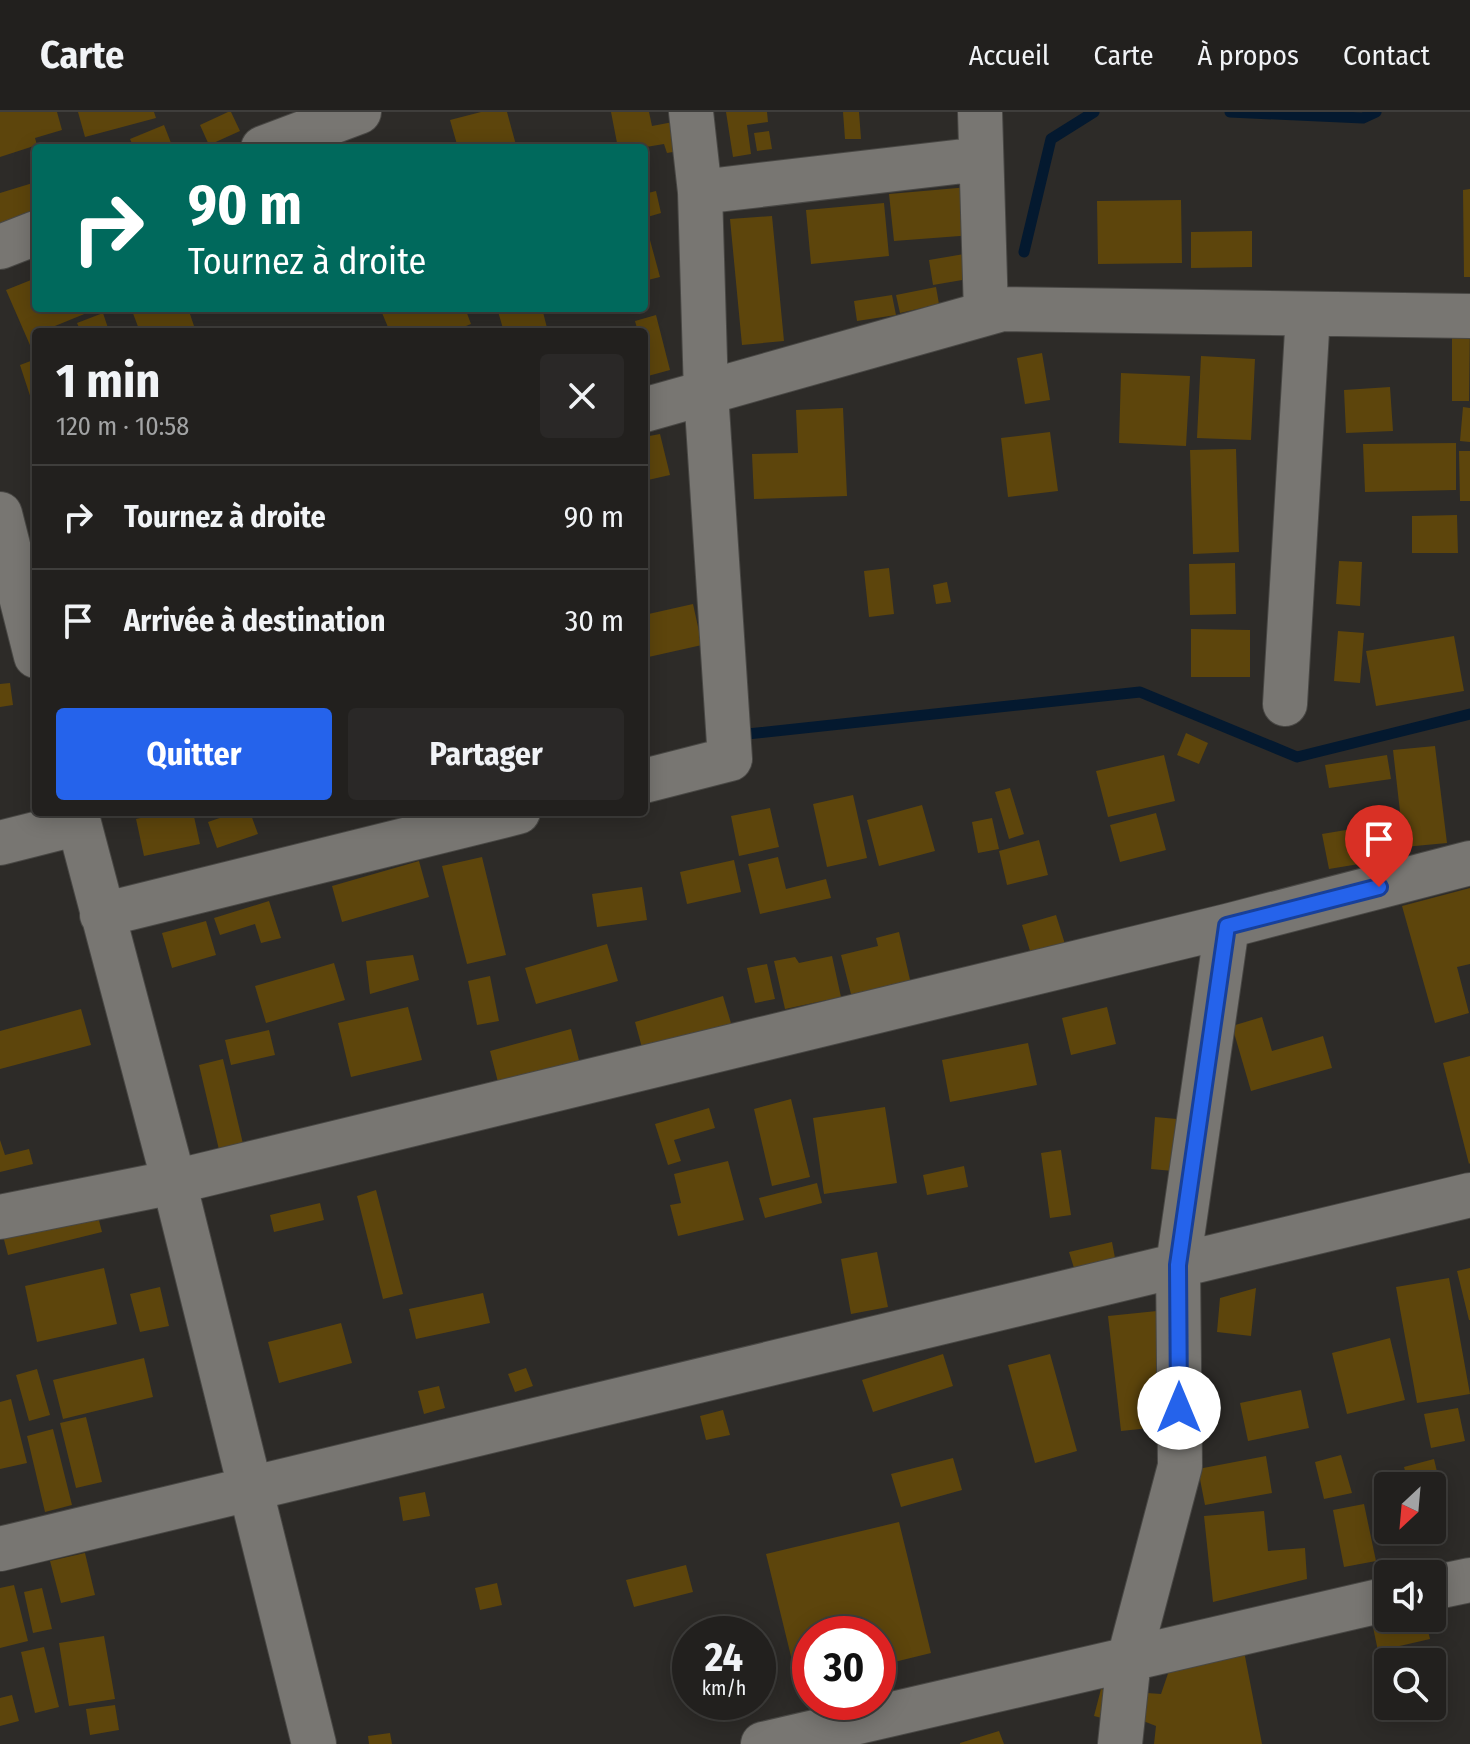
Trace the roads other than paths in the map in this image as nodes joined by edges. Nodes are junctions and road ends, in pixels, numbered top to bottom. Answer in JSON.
{"nodes":[{"id":1,"x":359,"y":112,"type":"edge"},
{"id":2,"x":691,"y":112,"type":"edge"},
{"id":3,"x":980,"y":112,"type":"edge"},
{"id":4,"x":274,"y":144,"type":"edge"},
{"id":5,"x":981,"y":159,"type":"junction"},
{"id":6,"x":700,"y":192,"type":"junction"},
{"id":7,"x":32,"y":235,"type":"edge"},
{"id":8,"x":0,"y":247,"type":"edge"},
{"id":9,"x":986,"y":313,"type":"junction"},
{"id":10,"x":1308,"y":314,"type":"junction"},
{"id":11,"x":1470,"y":316,"type":"edge"},
{"id":12,"x":706,"y":393,"type":"junction"},
{"id":13,"x":648,"y":409,"type":"edge"},
{"id":14,"x":0,"y":514,"type":"edge"},
{"id":15,"x":26,"y":576,"type":"edge"},
{"id":16,"x":32,"y":624,"type":"edge"},
{"id":17,"x":1285,"y":704,"type":"dead end"},
{"id":18,"x":648,"y":780,"type":"edge"},
{"id":19,"x":502,"y":816,"type":"edge"},
{"id":20,"x":77,"y":818,"type":"edge"},
{"id":21,"x":0,"y":843,"type":"edge"},
{"id":22,"x":1470,"y":863,"type":"edge"},
{"id":23,"x":102,"y":915,"type":"junction"},
{"id":24,"x":1227,"y":926,"type":"junction"},
{"id":25,"x":174,"y":1182,"type":"junction"},
{"id":26,"x":1470,"y":1195,"type":"edge"},
{"id":27,"x":0,"y":1217,"type":"edge"},
{"id":28,"x":1178,"y":1265,"type":"junction"},
{"id":29,"x":249,"y":1489,"type":"junction"},
{"id":30,"x":0,"y":1549,"type":"edge"},
{"id":31,"x":1470,"y":1580,"type":"edge"},
{"id":32,"x":1446,"y":1585,"type":"edge"},
{"id":33,"x":1374,"y":1602,"type":"edge"},
{"id":34,"x":1129,"y":1659,"type":"junction"},
{"id":35,"x":314,"y":1744,"type":"edge"},
{"id":36,"x":763,"y":1744,"type":"edge"},
{"id":37,"x":1120,"y":1744,"type":"edge"}],
"edges":[{"from":1,"to":4,"type":"street"},
{"from":2,"to":6,"type":"street"},
{"from":3,"to":5,"type":"street"},
{"from":5,"to":6,"type":"street"},
{"from":5,"to":9,"type":"street"},
{"from":6,"to":12,"type":"street"},
{"from":7,"to":8,"type":"street"},
{"from":9,"to":10,"type":"street"},
{"from":9,"to":12,"type":"street"},
{"from":10,"to":11,"type":"street"},
{"from":10,"to":17,"type":"street"},
{"from":12,"to":13,"type":"street"},
{"from":12,"to":18,"type":"street"},
{"from":14,"to":15,"type":"street"},
{"from":15,"to":16,"type":"street"},
{"from":19,"to":23,"type":"street"},
{"from":20,"to":21,"type":"street"},
{"from":20,"to":23,"type":"street"},
{"from":22,"to":24,"type":"street"},
{"from":23,"to":25,"type":"street"},
{"from":24,"to":25,"type":"street"},
{"from":24,"to":28,"type":"street"},
{"from":25,"to":27,"type":"street"},
{"from":25,"to":29,"type":"street"},
{"from":26,"to":28,"type":"street"},
{"from":28,"to":29,"type":"street"},
{"from":28,"to":34,"type":"street"},
{"from":29,"to":30,"type":"street"},
{"from":29,"to":35,"type":"street"},
{"from":31,"to":32,"type":"street"},
{"from":33,"to":34,"type":"street"},
{"from":34,"to":36,"type":"street"},
{"from":34,"to":37,"type":"street"}]}
